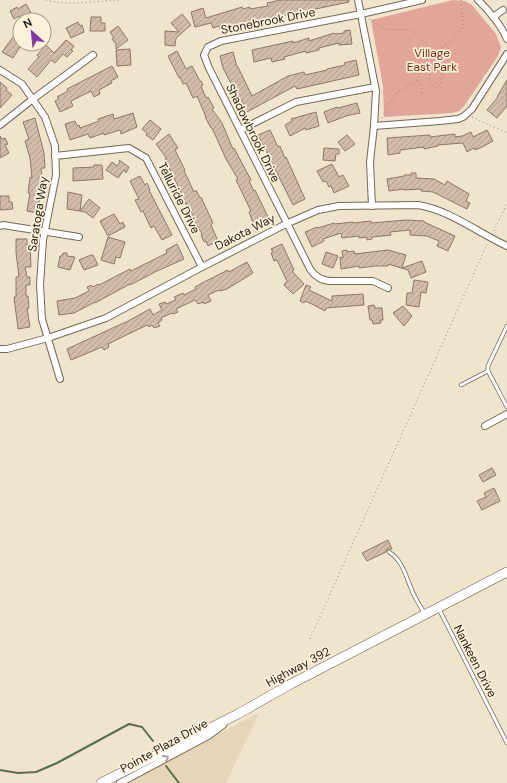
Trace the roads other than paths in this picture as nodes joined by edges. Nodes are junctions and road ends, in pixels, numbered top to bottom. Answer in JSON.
{"nodes":[{"id":1,"x":358,"y":0,"type":"edge"},
{"id":2,"x":422,"y":0,"type":"edge"},
{"id":3,"x":478,"y":0,"type":"edge"},
{"id":4,"x":503,"y":10,"type":"dead end"},
{"id":5,"x":361,"y":14,"type":"junction"},
{"id":6,"x":493,"y":17,"type":"junction"},
{"id":7,"x":507,"y":39,"type":"edge"},
{"id":8,"x":205,"y":50,"type":"joint"},
{"id":9,"x":507,"y":54,"type":"edge"},
{"id":10,"x":93,"y":55,"type":"dead end"},
{"id":11,"x":0,"y":70,"type":"edge"},
{"id":12,"x":375,"y":87,"type":"junction"},
{"id":13,"x":33,"y":99,"type":"junction"},
{"id":14,"x":0,"y":125,"type":"edge"},
{"id":15,"x":374,"y":126,"type":"junction"},
{"id":16,"x":240,"y":130,"type":"junction"},
{"id":17,"x":55,"y":156,"type":"junction"},
{"id":18,"x":372,"y":206,"type":"junction"},
{"id":19,"x":286,"y":224,"type":"junction"},
{"id":20,"x":0,"y":226,"type":"edge"},
{"id":21,"x":45,"y":231,"type":"junction"},
{"id":22,"x":79,"y":237,"type":"dead end"},
{"id":23,"x":507,"y":246,"type":"edge"},
{"id":24,"x":202,"y":267,"type":"junction"},
{"id":25,"x":388,"y":288,"type":"dead end"},
{"id":26,"x":507,"y":326,"type":"edge"},
{"id":27,"x":48,"y":338,"type":"junction"},
{"id":28,"x":0,"y":349,"type":"edge"},
{"id":29,"x":488,"y":371,"type":"junction"},
{"id":30,"x":60,"y":379,"type":"dead end"},
{"id":31,"x":461,"y":385,"type":"dead end"},
{"id":32,"x":507,"y":407,"type":"edge"},
{"id":33,"x":507,"y":414,"type":"edge"},
{"id":34,"x":485,"y":426,"type":"dead end"},
{"id":35,"x":389,"y":552,"type":"dead end"},
{"id":36,"x":507,"y":573,"type":"edge"},
{"id":37,"x":438,"y":608,"type":"junction"},
{"id":38,"x":425,"y":615,"type":"junction"},
{"id":39,"x":238,"y":714,"type":"junction"},
{"id":40,"x":507,"y":743,"type":"edge"},
{"id":41,"x":101,"y":783,"type":"edge"},
{"id":42,"x":120,"y":783,"type":"edge"}],
"edges":[{"from":1,"to":5,"type":"street"},
{"from":2,"to":5,"type":"street","name":"Stonebrook Drive"},
{"from":3,"to":6,"type":"street"},
{"from":4,"to":6,"type":"street"},
{"from":5,"to":8,"type":"street","name":"Stonebrook Drive"},
{"from":5,"to":12,"type":"street"},
{"from":6,"to":7,"type":"street"},
{"from":8,"to":16,"type":"street","name":"Shadowbrook Drive"},
{"from":9,"to":15,"type":"street"},
{"from":10,"to":13,"type":"street"},
{"from":11,"to":13,"type":"street","name":"Saratoga Way"},
{"from":12,"to":15,"type":"street"},
{"from":12,"to":16,"type":"street"},
{"from":13,"to":14,"type":"street"},
{"from":13,"to":17,"type":"street","name":"Saratoga Way"},
{"from":15,"to":18,"type":"street"},
{"from":16,"to":19,"type":"street","name":"Shadowbrook Drive"},
{"from":17,"to":21,"type":"street","name":"Saratoga Way"},
{"from":17,"to":24,"type":"street","name":"Telluride Drive"},
{"from":18,"to":19,"type":"street","name":"Dakota Way"},
{"from":18,"to":23,"type":"street","name":"Dakota Way"},
{"from":19,"to":24,"type":"street","name":"Dakota Way"},
{"from":19,"to":25,"type":"street","name":"Shadowbrook Drive"},
{"from":20,"to":21,"type":"street"},
{"from":21,"to":22,"type":"street"},
{"from":21,"to":27,"type":"street","name":"Saratoga Way"},
{"from":24,"to":27,"type":"street","name":"Dakota Way"},
{"from":26,"to":29,"type":"lane"},
{"from":27,"to":28,"type":"street","name":"Dakota Way"},
{"from":27,"to":30,"type":"street","name":"Saratoga Way"},
{"from":29,"to":31,"type":"lane"},
{"from":29,"to":32,"type":"lane"},
{"from":33,"to":34,"type":"street"},
{"from":35,"to":38,"type":"lane"},
{"from":36,"to":37,"type":"main road","name":"Highway 392"},
{"from":37,"to":38,"type":"main road","name":"Highway 392"},
{"from":37,"to":40,"type":"lane","name":"Nankeen Drive"},
{"from":38,"to":39,"type":"main road","name":"Highway 392"},
{"from":39,"to":41,"type":"main road","name":"Highway 392"},
{"from":42,"to":39,"type":"street","name":"Pointe Plaza Drive","one_way":true}]}
